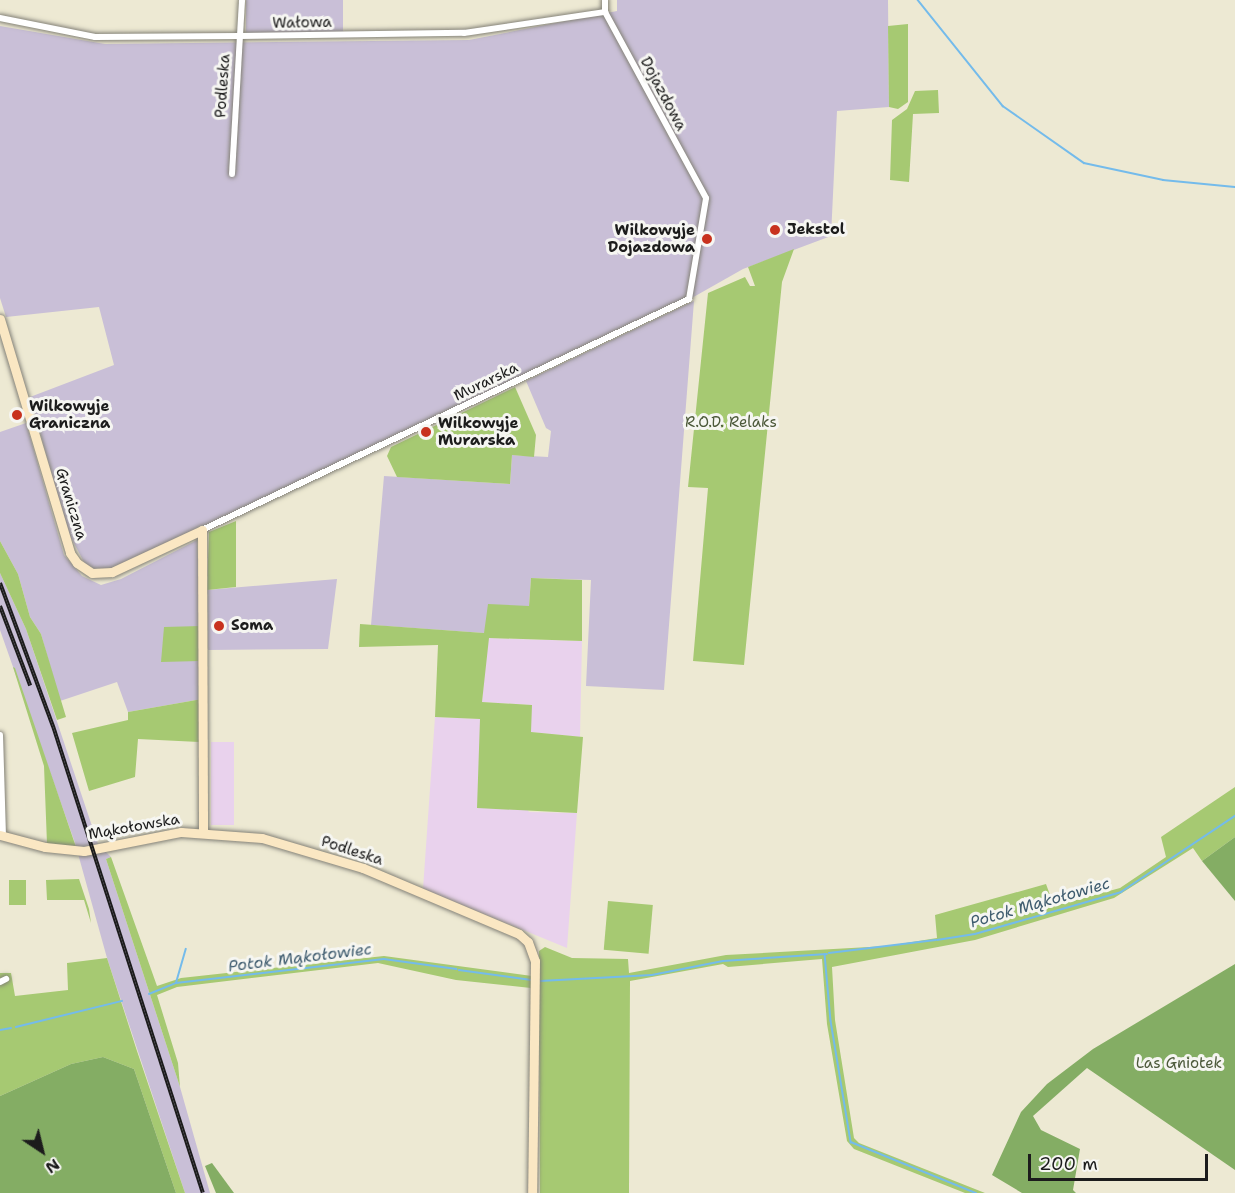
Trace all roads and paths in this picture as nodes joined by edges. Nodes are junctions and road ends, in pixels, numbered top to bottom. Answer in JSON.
{"nodes":[{"id":1,"x":242,"y":0,"type":"edge"},
{"id":2,"x":605,"y":0,"type":"edge"},
{"id":3,"x":605,"y":12,"type":"junction"},
{"id":4,"x":0,"y":18,"type":"edge"},
{"id":5,"x":240,"y":36,"type":"junction"},
{"id":6,"x":232,"y":174,"type":"dead end"},
{"id":7,"x":706,"y":198,"type":"joint"},
{"id":8,"x":0,"y":319,"type":"edge"},
{"id":9,"x":202,"y":530,"type":"junction"},
{"id":10,"x":0,"y":735,"type":"edge"},
{"id":11,"x":203,"y":832,"type":"junction"},
{"id":12,"x":2,"y":835,"type":"edge"},
{"id":13,"x":532,"y":1193,"type":"edge"}],
"edges":[{"from":1,"to":5,"type":"street","name":"Podleska"},
{"from":2,"to":3,"type":"street","name":"Dojazdowa"},
{"from":3,"to":5,"type":"street","name":"Wałowa"},
{"from":3,"to":7,"type":"street","name":"Dojazdowa"},
{"from":4,"to":5,"type":"street","name":"Wałowa"},
{"from":5,"to":6,"type":"street","name":"Podleska"},
{"from":7,"to":9,"type":"street","name":"Murarska"},
{"from":8,"to":9,"type":"street","name":"Graniczna"},
{"from":9,"to":11,"type":"street"},
{"from":10,"to":12,"type":"street"},
{"from":11,"to":12,"type":"street","name":"Mąkołowska"},
{"from":11,"to":13,"type":"street","name":"Podleska"}]}
